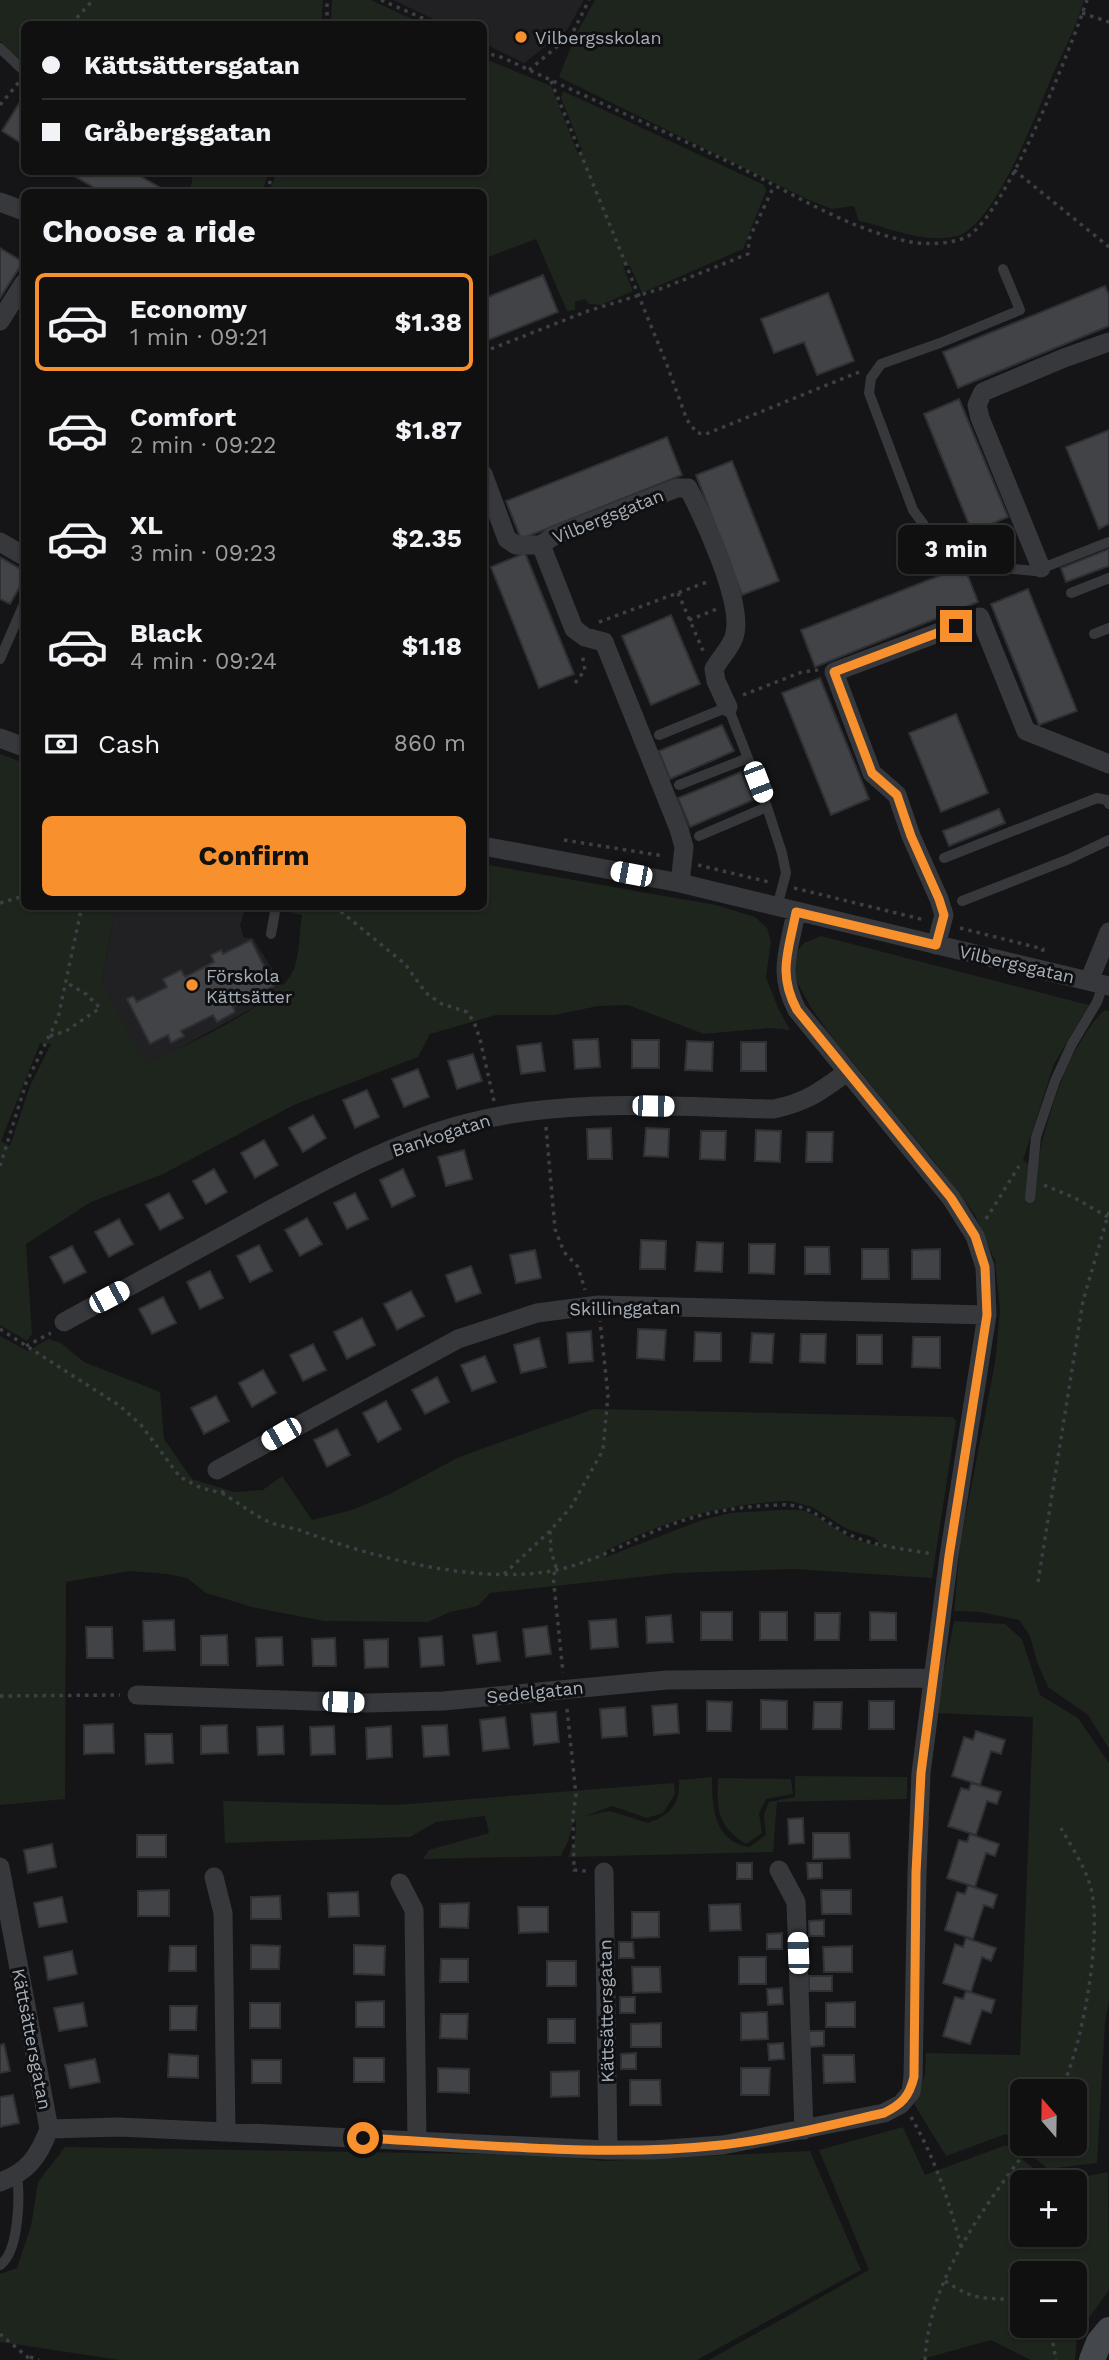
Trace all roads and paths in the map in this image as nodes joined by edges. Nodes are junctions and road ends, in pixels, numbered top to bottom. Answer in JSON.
{"nodes":[{"id":1,"x":93,"y":0,"type":"edge"},
{"id":2,"x":327,"y":0,"type":"edge"},
{"id":3,"x":381,"y":0,"type":"edge"},
{"id":4,"x":589,"y":0,"type":"edge"},
{"id":5,"x":1087,"y":0,"type":"edge"},
{"id":6,"x":1082,"y":13,"type":"junction"},
{"id":7,"x":74,"y":21,"type":"edge"},
{"id":8,"x":327,"y":21,"type":"edge"},
{"id":9,"x":429,"y":21,"type":"edge"},
{"id":10,"x":1109,"y":22,"type":"edge"},
{"id":11,"x":0,"y":48,"type":"edge"},
{"id":12,"x":487,"y":52,"type":"edge"},
{"id":13,"x":528,"y":70,"type":"junction"},
{"id":14,"x":21,"y":71,"type":"edge"},
{"id":15,"x":21,"y":78,"type":"edge"},
{"id":16,"x":551,"y":81,"type":"junction"},
{"id":17,"x":0,"y":105,"type":"edge"},
{"id":18,"x":1014,"y":170,"type":"junction"},
{"id":19,"x":774,"y":186,"type":"junction"},
{"id":20,"x":0,"y":202,"type":"edge"},
{"id":21,"x":21,"y":210,"type":"edge"},
{"id":22,"x":1109,"y":247,"type":"edge"},
{"id":23,"x":1003,"y":269,"type":"dead end"},
{"id":24,"x":21,"y":288,"type":"edge"},
{"id":25,"x":639,"y":295,"type":"junction"},
{"id":26,"x":0,"y":321,"type":"edge"},
{"id":27,"x":1109,"y":342,"type":"edge"},
{"id":28,"x":487,"y":350,"type":"edge"},
{"id":29,"x":881,"y":364,"type":"junction"},
{"id":30,"x":487,"y":485,"type":"edge"},
{"id":31,"x":0,"y":542,"type":"edge"},
{"id":32,"x":1109,"y":542,"type":"edge"},
{"id":33,"x":541,"y":545,"type":"junction"},
{"id":34,"x":21,"y":554,"type":"edge"},
{"id":35,"x":1041,"y":568,"type":"junction"},
{"id":36,"x":725,"y":575,"type":"junction"},
{"id":37,"x":1109,"y":578,"type":"edge"},
{"id":38,"x":678,"y":593,"type":"junction"},
{"id":39,"x":1071,"y":593,"type":"dead end"},
{"id":40,"x":735,"y":603,"type":"junction"},
{"id":41,"x":21,"y":611,"type":"edge"},
{"id":42,"x":689,"y":620,"type":"junction"},
{"id":43,"x":1109,"y":628,"type":"edge"},
{"id":44,"x":1094,"y":634,"type":"dead end"},
{"id":45,"x":604,"y":642,"type":"junction"},
{"id":46,"x":0,"y":659,"type":"edge"},
{"id":47,"x":714,"y":669,"type":"junction"},
{"id":48,"x":834,"y":672,"type":"junction"},
{"id":49,"x":727,"y":704,"type":"junction"},
{"id":50,"x":659,"y":735,"type":"dead end"},
{"id":51,"x":0,"y":738,"type":"edge"},
{"id":52,"x":21,"y":746,"type":"edge"},
{"id":53,"x":748,"y":758,"type":"junction"},
{"id":54,"x":1109,"y":764,"type":"edge"},
{"id":55,"x":679,"y":785,"type":"dead end"},
{"id":56,"x":1109,"y":804,"type":"edge"},
{"id":57,"x":767,"y":807,"type":"junction"},
{"id":58,"x":699,"y":836,"type":"dead end"},
{"id":59,"x":1109,"y":839,"type":"edge"},
{"id":60,"x":487,"y":847,"type":"edge"},
{"id":61,"x":944,"y":858,"type":"dead end"},
{"id":62,"x":680,"y":883,"type":"junction"},
{"id":63,"x":21,"y":897,"type":"edge"},
{"id":64,"x":962,"y":901,"type":"dead end"},
{"id":65,"x":0,"y":903,"type":"edge"},
{"id":66,"x":776,"y":907,"type":"junction"},
{"id":67,"x":81,"y":910,"type":"edge"},
{"id":68,"x":275,"y":910,"type":"edge"},
{"id":69,"x":339,"y":910,"type":"edge"},
{"id":70,"x":796,"y":912,"type":"junction"},
{"id":71,"x":1109,"y":932,"type":"edge"},
{"id":72,"x":271,"y":934,"type":"dead end"},
{"id":73,"x":936,"y":945,"type":"junction"},
{"id":74,"x":67,"y":983,"type":"junction"},
{"id":75,"x":1100,"y":984,"type":"edge"},
{"id":76,"x":50,"y":1036,"type":"junction"},
{"id":77,"x":847,"y":1072,"type":"junction"},
{"id":78,"x":544,"y":1109,"type":"junction"},
{"id":79,"x":498,"y":1116,"type":"junction"},
{"id":80,"x":1036,"y":1138,"type":"junction"},
{"id":81,"x":0,"y":1166,"type":"edge"},
{"id":82,"x":1032,"y":1174,"type":"junction"},
{"id":83,"x":1030,"y":1198,"type":"dead end"},
{"id":84,"x":1108,"y":1214,"type":"edge"},
{"id":85,"x":975,"y":1236,"type":"junction"},
{"id":86,"x":584,"y":1306,"type":"junction"},
{"id":87,"x":987,"y":1315,"type":"junction"},
{"id":88,"x":65,"y":1322,"type":"joint"},
{"id":89,"x":0,"y":1329,"type":"edge"},
{"id":90,"x":601,"y":1333,"type":"dead end"},
{"id":91,"x":26,"y":1346,"type":"junction"},
{"id":92,"x":217,"y":1470,"type":"joint"},
{"id":93,"x":222,"y":1493,"type":"junction"},
{"id":94,"x":550,"y":1531,"type":"junction"},
{"id":95,"x":949,"y":1556,"type":"junction"},
{"id":96,"x":557,"y":1570,"type":"junction"},
{"id":97,"x":504,"y":1574,"type":"junction"},
{"id":98,"x":1038,"y":1582,"type":"dead end"},
{"id":99,"x":932,"y":1678,"type":"junction"},
{"id":100,"x":565,"y":1689,"type":"junction"},
{"id":101,"x":137,"y":1695,"type":"joint"},
{"id":102,"x":0,"y":1696,"type":"edge"},
{"id":103,"x":1060,"y":1828,"type":"dead end"},
{"id":104,"x":0,"y":1867,"type":"edge"},
{"id":105,"x":779,"y":1870,"type":"dead end"},
{"id":106,"x":604,"y":1872,"type":"joint"},
{"id":107,"x":214,"y":1877,"type":"dead end"},
{"id":108,"x":400,"y":1883,"type":"dead end"},
{"id":109,"x":1066,"y":2079,"type":"edge"},
{"id":110,"x":901,"y":2104,"type":"junction"},
{"id":111,"x":49,"y":2129,"type":"junction"},
{"id":112,"x":804,"y":2130,"type":"junction"},
{"id":113,"x":226,"y":2132,"type":"junction"},
{"id":114,"x":417,"y":2141,"type":"junction"},
{"id":115,"x":608,"y":2150,"type":"junction"},
{"id":116,"x":1023,"y":2156,"type":"edge"},
{"id":117,"x":9,"y":2179,"type":"edge"},
{"id":118,"x":962,"y":2248,"type":"junction"},
{"id":119,"x":0,"y":2265,"type":"edge"},
{"id":120,"x":945,"y":2281,"type":"junction"},
{"id":121,"x":1010,"y":2300,"type":"edge"},
{"id":122,"x":1109,"y":2330,"type":"edge"},
{"id":123,"x":0,"y":2334,"type":"edge"},
{"id":124,"x":1052,"y":2338,"type":"edge"},
{"id":125,"x":29,"y":2358,"type":"edge"},
{"id":126,"x":39,"y":2360,"type":"edge"},
{"id":127,"x":925,"y":2360,"type":"edge"},
{"id":128,"x":1056,"y":2360,"type":"edge"},
{"id":129,"x":1093,"y":2360,"type":"edge"}],
"edges":[{"from":1,"to":7,"type":"path"},
{"from":2,"to":8,"type":"path"},
{"from":3,"to":9,"type":"path"},
{"from":4,"to":13,"type":"path"},
{"from":5,"to":6,"type":"path"},
{"from":6,"to":10,"type":"path"},
{"from":6,"to":18,"type":"path"},
{"from":11,"to":14,"type":"lane"},
{"from":12,"to":13,"type":"path"},
{"from":13,"to":16,"type":"path"},
{"from":15,"to":17,"type":"path"},
{"from":16,"to":19,"type":"path"},
{"from":16,"to":25,"type":"path"},
{"from":18,"to":19,"type":"path"},
{"from":18,"to":22,"type":"path"},
{"from":19,"to":25,"type":"path"},
{"from":20,"to":21,"type":"street"},
{"from":23,"to":29,"type":"lane"},
{"from":24,"to":26,"type":"street"},
{"from":25,"to":28,"type":"path"},
{"from":25,"to":29,"type":"path"},
{"from":27,"to":35,"type":"street"},
{"from":29,"to":35,"type":"lane"},
{"from":30,"to":33,"type":"street","name":"Vilbergsgatan"},
{"from":31,"to":34,"type":"street"},
{"from":32,"to":35,"type":"lane"},
{"from":33,"to":36,"type":"street","name":"Vilbergsgatan"},
{"from":33,"to":45,"type":"street","name":"Vilbergsgatan"},
{"from":36,"to":38,"type":"path"},
{"from":36,"to":40,"type":"street","name":"Vilbergsgatan"},
{"from":37,"to":39,"type":"lane"},
{"from":38,"to":42,"type":"path"},
{"from":38,"to":45,"type":"path"},
{"from":40,"to":42,"type":"path"},
{"from":40,"to":47,"type":"street","name":"Vilbergsgatan"},
{"from":41,"to":46,"type":"lane"},
{"from":42,"to":47,"type":"path"},
{"from":43,"to":44,"type":"lane"},
{"from":45,"to":62,"type":"street"},
{"from":47,"to":49,"type":"street"},
{"from":48,"to":49,"type":"path"},
{"from":48,"to":54,"type":"street"},
{"from":48,"to":73,"type":"street"},
{"from":49,"to":50,"type":"lane"},
{"from":49,"to":53,"type":"lane"},
{"from":51,"to":52,"type":"street"},
{"from":53,"to":55,"type":"lane"},
{"from":53,"to":57,"type":"lane"},
{"from":56,"to":61,"type":"lane"},
{"from":57,"to":58,"type":"lane"},
{"from":57,"to":66,"type":"lane"},
{"from":59,"to":64,"type":"lane"},
{"from":60,"to":62,"type":"street","name":"Vilbergsgatan"},
{"from":62,"to":66,"type":"street","name":"Vilbergsgatan"},
{"from":63,"to":65,"type":"path"},
{"from":66,"to":70,"type":"street","name":"Vilbergsgatan"},
{"from":67,"to":74,"type":"path"},
{"from":68,"to":72,"type":"lane"},
{"from":69,"to":79,"type":"path"},
{"from":70,"to":73,"type":"street","name":"Vilbergsgatan"},
{"from":70,"to":77,"type":"street"},
{"from":71,"to":75,"type":"street"},
{"from":73,"to":75,"type":"street","name":"Vilbergsgatan"},
{"from":74,"to":76,"type":"path"},
{"from":74,"to":76,"type":"path"},
{"from":75,"to":80,"type":"lane"},
{"from":76,"to":81,"type":"path"},
{"from":77,"to":78,"type":"street","name":"Bankogatan"},
{"from":77,"to":85,"type":"street"},
{"from":78,"to":79,"type":"street","name":"Bankogatan"},
{"from":78,"to":86,"type":"path"},
{"from":79,"to":88,"type":"street","name":"Bankogatan"},
{"from":80,"to":82,"type":"lane"},
{"from":80,"to":85,"type":"path"},
{"from":82,"to":83,"type":"lane"},
{"from":82,"to":84,"type":"path"},
{"from":84,"to":98,"type":"path"},
{"from":85,"to":87,"type":"street"},
{"from":86,"to":87,"type":"street","name":"Skillinggatan"},
{"from":86,"to":92,"type":"street","name":"Skillinggatan"},
{"from":87,"to":95,"type":"street"},
{"from":88,"to":91,"type":"path"},
{"from":89,"to":91,"type":"path"},
{"from":90,"to":94,"type":"path"},
{"from":91,"to":93,"type":"path"},
{"from":92,"to":93,"type":"path"},
{"from":93,"to":97,"type":"path"},
{"from":94,"to":96,"type":"path"},
{"from":94,"to":97,"type":"path"},
{"from":95,"to":96,"type":"path"},
{"from":95,"to":99,"type":"street"},
{"from":96,"to":97,"type":"path"},
{"from":96,"to":100,"type":"path"},
{"from":99,"to":100,"type":"street","name":"Sedelgatan"},
{"from":99,"to":110,"type":"street"},
{"from":100,"to":101,"type":"street","name":"Sedelgatan"},
{"from":100,"to":106,"type":"path"},
{"from":101,"to":102,"type":"path"},
{"from":103,"to":109,"type":"path"},
{"from":104,"to":111,"type":"street","name":"Kättsättersgatan"},
{"from":105,"to":112,"type":"street"},
{"from":106,"to":115,"type":"street","name":"Kättsättersgatan"},
{"from":107,"to":113,"type":"street"},
{"from":108,"to":114,"type":"street"},
{"from":110,"to":112,"type":"street","name":"Kättsättersgatan"},
{"from":110,"to":118,"type":"path"},
{"from":111,"to":113,"type":"street","name":"Kättsättersgatan"},
{"from":111,"to":117,"type":"street","name":"Kättsättersgatan"},
{"from":112,"to":115,"type":"street","name":"Kättsättersgatan"},
{"from":113,"to":114,"type":"street","name":"Kättsättersgatan"},
{"from":114,"to":115,"type":"street","name":"Kättsättersgatan"},
{"from":116,"to":118,"type":"path"},
{"from":117,"to":119,"type":"lane","name":"Kättsättersgatan"},
{"from":118,"to":120,"type":"path"},
{"from":120,"to":121,"type":"path"},
{"from":120,"to":127,"type":"path"},
{"from":122,"to":129,"type":"street"},
{"from":123,"to":125,"type":"path"},
{"from":124,"to":128,"type":"path"},
{"from":125,"to":126,"type":"path"}]}
